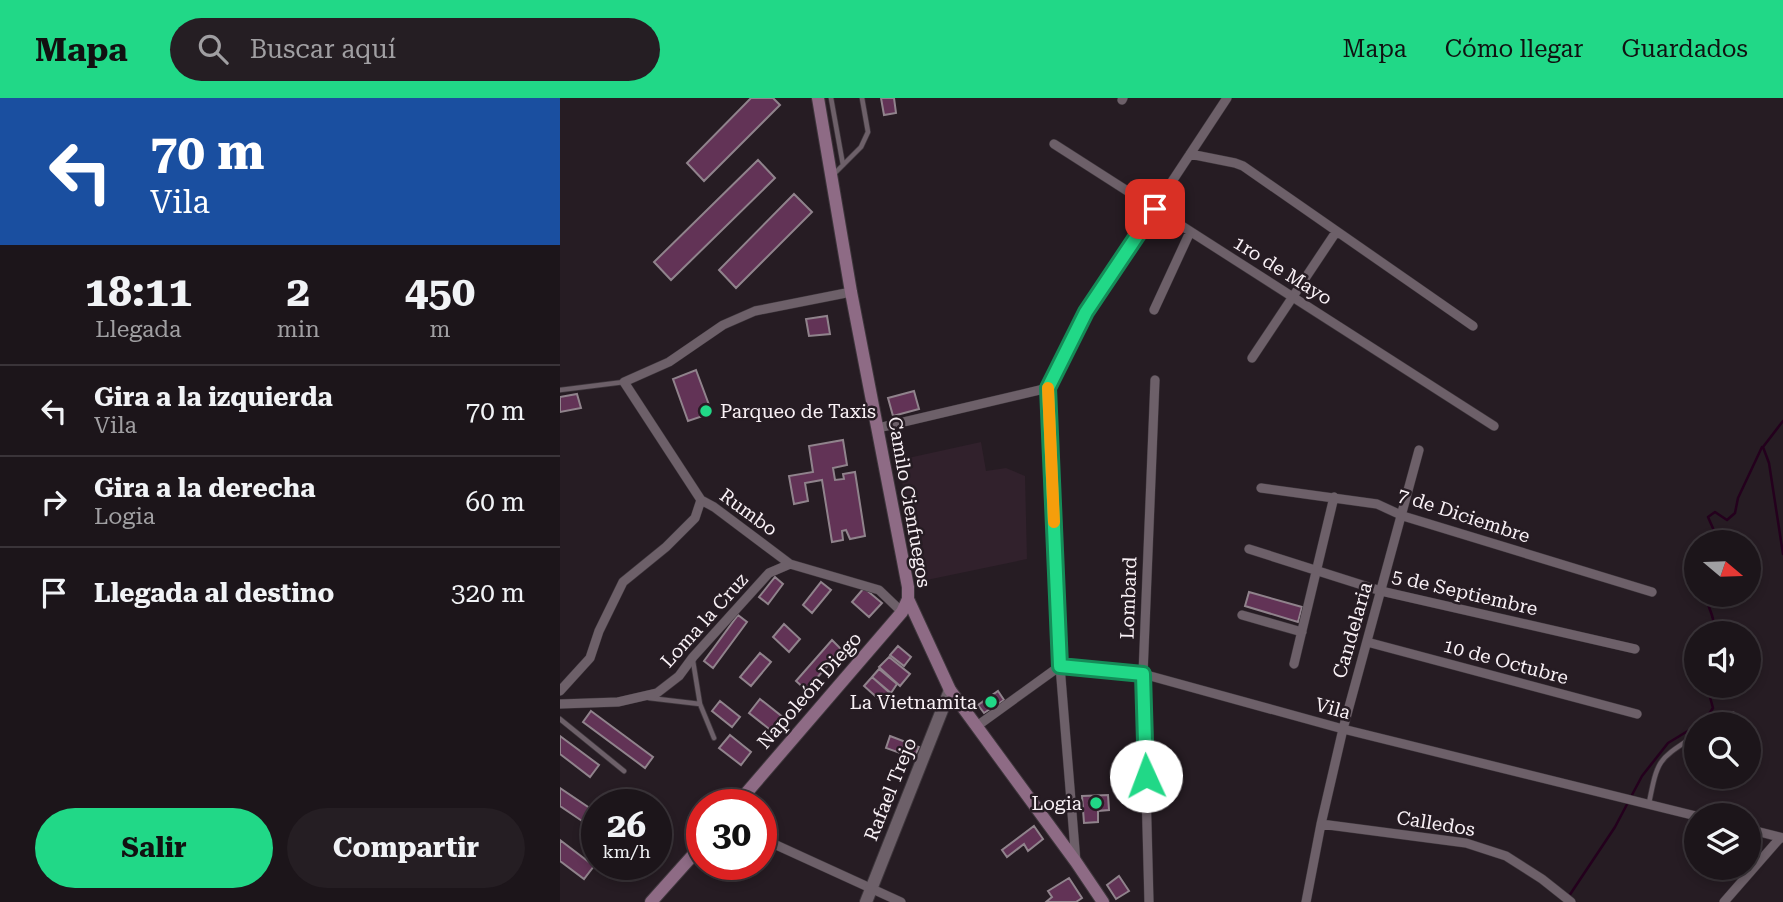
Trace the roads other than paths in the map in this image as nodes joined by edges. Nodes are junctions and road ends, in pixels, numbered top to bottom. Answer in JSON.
{"nodes":[{"id":1,"x":818,"y":98,"type":"edge"},
{"id":2,"x":831,"y":98,"type":"edge"},
{"id":3,"x":862,"y":98,"type":"edge"},
{"id":4,"x":1227,"y":98,"type":"edge"},
{"id":5,"x":1054,"y":144,"type":"dead end"},
{"id":6,"x":1190,"y":154,"type":"junction"},
{"id":7,"x":843,"y":165,"type":"junction"},
{"id":8,"x":831,"y":177,"type":"junction"},
{"id":9,"x":1155,"y":209,"type":"junction"},
{"id":10,"x":1189,"y":232,"type":"junction"},
{"id":11,"x":1336,"y":232,"type":"junction"},
{"id":12,"x":851,"y":292,"type":"junction"},
{"id":13,"x":1294,"y":297,"type":"junction"},
{"id":14,"x":1154,"y":310,"type":"dead end"},
{"id":15,"x":1473,"y":326,"type":"dead end"},
{"id":16,"x":1252,"y":358,"type":"dead end"},
{"id":17,"x":1155,"y":380,"type":"dead end"},
{"id":18,"x":624,"y":382,"type":"junction"},
{"id":19,"x":1048,"y":388,"type":"junction"},
{"id":20,"x":560,"y":390,"type":"edge"},
{"id":21,"x":1494,"y":426,"type":"dead end"},
{"id":22,"x":878,"y":428,"type":"junction"},
{"id":23,"x":1419,"y":450,"type":"dead end"},
{"id":24,"x":1261,"y":488,"type":"dead end"},
{"id":25,"x":1334,"y":497,"type":"junction"},
{"id":26,"x":701,"y":500,"type":"junction"},
{"id":27,"x":1403,"y":516,"type":"junction"},
{"id":28,"x":1249,"y":549,"type":"dead end"},
{"id":29,"x":790,"y":564,"type":"junction"},
{"id":30,"x":1318,"y":571,"type":"junction"},
{"id":31,"x":1381,"y":591,"type":"junction"},
{"id":32,"x":1652,"y":592,"type":"dead end"},
{"id":33,"x":908,"y":599,"type":"junction"},
{"id":34,"x":902,"y":612,"type":"junction"},
{"id":35,"x":1242,"y":615,"type":"dead end"},
{"id":36,"x":1302,"y":632,"type":"junction"},
{"id":37,"x":1367,"y":642,"type":"junction"},
{"id":38,"x":1635,"y":649,"type":"dead end"},
{"id":39,"x":692,"y":657,"type":"junction"},
{"id":40,"x":1294,"y":664,"type":"dead end"},
{"id":41,"x":1060,"y":666,"type":"junction"},
{"id":42,"x":1143,"y":674,"type":"junction"},
{"id":43,"x":560,"y":691,"type":"edge"},
{"id":44,"x":950,"y":691,"type":"junction"},
{"id":45,"x":645,"y":697,"type":"junction"},
{"id":46,"x":560,"y":704,"type":"edge"},
{"id":47,"x":700,"y":704,"type":"junction"},
{"id":48,"x":1637,"y":714,"type":"dead end"},
{"id":49,"x":560,"y":719,"type":"edge"},
{"id":50,"x":977,"y":726,"type":"junction"},
{"id":51,"x":1343,"y":729,"type":"junction"},
{"id":52,"x":714,"y":737,"type":"dead end"},
{"id":53,"x":1684,"y":743,"type":"edge"},
{"id":54,"x":624,"y":771,"type":"dead end"},
{"id":55,"x":750,"y":789,"type":"edge"},
{"id":56,"x":1649,"y":803,"type":"junction"},
{"id":57,"x":1684,"y":813,"type":"edge"},
{"id":58,"x":1321,"y":824,"type":"junction"},
{"id":59,"x":1761,"y":833,"type":"edge"},
{"id":60,"x":1781,"y":838,"type":"edge"},
{"id":61,"x":777,"y":845,"type":"edge"},
{"id":62,"x":1076,"y":862,"type":"junction"},
{"id":63,"x":686,"y":863,"type":"edge"},
{"id":64,"x":871,"y":889,"type":"junction"},
{"id":65,"x":1569,"y":900,"type":"edge"},
{"id":66,"x":651,"y":902,"type":"edge"},
{"id":67,"x":866,"y":902,"type":"edge"},
{"id":68,"x":901,"y":902,"type":"edge"},
{"id":69,"x":1103,"y":902,"type":"edge"},
{"id":70,"x":1149,"y":902,"type":"edge"},
{"id":71,"x":1306,"y":902,"type":"edge"},
{"id":72,"x":1724,"y":902,"type":"edge"}],
"edges":[{"from":1,"to":8,"type":"main road","name":"Camilo Cienfuegos"},
{"from":2,"to":7,"type":"lane"},
{"from":3,"to":7,"type":"lane"},
{"from":4,"to":6,"type":"street"},
{"from":5,"to":9,"type":"street","name":"1ro de Mayo"},
{"from":6,"to":9,"type":"street"},
{"from":6,"to":11,"type":"street"},
{"from":7,"to":8,"type":"lane"},
{"from":8,"to":12,"type":"main road","name":"Camilo Cienfuegos"},
{"from":9,"to":10,"type":"street","name":"1ro de Mayo"},
{"from":9,"to":19,"type":"street"},
{"from":10,"to":13,"type":"street","name":"1ro de Mayo"},
{"from":10,"to":14,"type":"street"},
{"from":11,"to":13,"type":"street"},
{"from":11,"to":15,"type":"street"},
{"from":12,"to":18,"type":"street"},
{"from":12,"to":22,"type":"main road","name":"Camilo Cienfuegos"},
{"from":13,"to":16,"type":"street"},
{"from":13,"to":21,"type":"street","name":"1ro de Mayo"},
{"from":17,"to":42,"type":"street","name":"Lombard"},
{"from":18,"to":20,"type":"lane"},
{"from":18,"to":26,"type":"street","name":"Rumbo"},
{"from":19,"to":22,"type":"street"},
{"from":19,"to":41,"type":"street"},
{"from":22,"to":33,"type":"main road","name":"Camilo Cienfuegos"},
{"from":23,"to":27,"type":"street","name":"Candelaria"},
{"from":24,"to":25,"type":"street","name":"7 de Diciembre"},
{"from":25,"to":27,"type":"street","name":"7 de Diciembre"},
{"from":25,"to":30,"type":"street"},
{"from":26,"to":29,"type":"street","name":"Rumbo"},
{"from":26,"to":43,"type":"street"},
{"from":27,"to":31,"type":"street","name":"Candelaria"},
{"from":27,"to":32,"type":"street","name":"7 de Diciembre"},
{"from":28,"to":30,"type":"street","name":"5 de Septiembre"},
{"from":29,"to":34,"type":"street","name":"Rumbo"},
{"from":29,"to":39,"type":"street","name":"Loma la Cruz"},
{"from":30,"to":31,"type":"street","name":"5 de Septiembre"},
{"from":30,"to":36,"type":"street"},
{"from":31,"to":37,"type":"street","name":"Candelaria"},
{"from":31,"to":38,"type":"street","name":"5 de Septiembre"},
{"from":33,"to":34,"type":"main road","name":"Napoleón Diego"},
{"from":33,"to":44,"type":"main road","name":"Camilo Cienfuegos"},
{"from":34,"to":55,"type":"main road","name":"Napoleón Diego"},
{"from":35,"to":36,"type":"street"},
{"from":36,"to":40,"type":"street"},
{"from":37,"to":48,"type":"street","name":"10 de Octubre"},
{"from":37,"to":51,"type":"street","name":"Candelaria"},
{"from":39,"to":45,"type":"street","name":"Loma la Cruz"},
{"from":39,"to":47,"type":"lane"},
{"from":41,"to":42,"type":"street","name":"Vila"},
{"from":41,"to":50,"type":"street"},
{"from":41,"to":62,"type":"street"},
{"from":42,"to":51,"type":"street","name":"Vila"},
{"from":42,"to":70,"type":"street","name":"Lombard"},
{"from":44,"to":50,"type":"main road","name":"Camilo Cienfuegos"},
{"from":44,"to":64,"type":"street","name":"Rafael Trejo"},
{"from":45,"to":46,"type":"street","name":"Loma la Cruz"},
{"from":45,"to":47,"type":"lane"},
{"from":47,"to":52,"type":"lane"},
{"from":49,"to":54,"type":"lane"},
{"from":50,"to":62,"type":"main road","name":"Camilo Cienfuegos"},
{"from":51,"to":56,"type":"street","name":"Vila"},
{"from":51,"to":58,"type":"street","name":"Candelaria"},
{"from":53,"to":56,"type":"lane"},
{"from":56,"to":57,"type":"street","name":"Vila"},
{"from":58,"to":65,"type":"street","name":"Calledos"},
{"from":58,"to":71,"type":"street","name":"Candelaria"},
{"from":59,"to":60,"type":"street"},
{"from":60,"to":72,"type":"street"},
{"from":61,"to":64,"type":"street"},
{"from":62,"to":69,"type":"main road","name":"Camilo Cienfuegos"},
{"from":63,"to":66,"type":"main road"},
{"from":64,"to":67,"type":"street","name":"Rafael Trejo"},
{"from":64,"to":68,"type":"street"}]}
